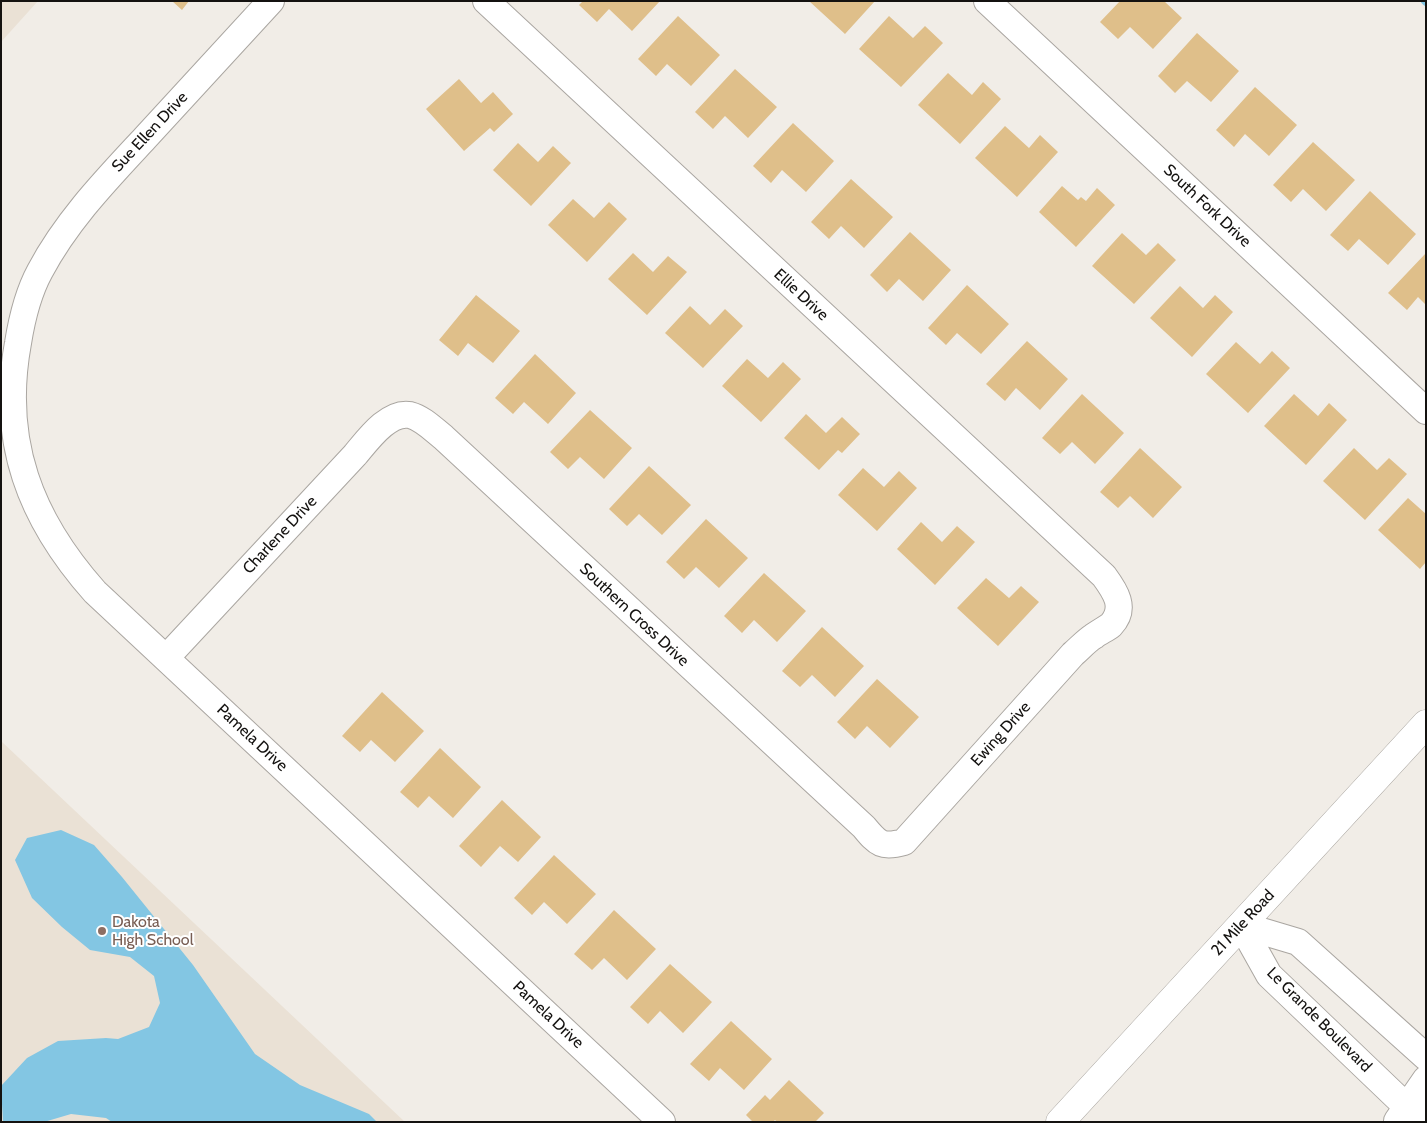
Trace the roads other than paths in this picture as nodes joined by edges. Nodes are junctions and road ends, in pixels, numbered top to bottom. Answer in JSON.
{"nodes":[{"id":1,"x":271,"y":1,"type":"edge"},
{"id":2,"x":486,"y":1,"type":"edge"},
{"id":3,"x":987,"y":1,"type":"edge"},
{"id":4,"x":40,"y":270,"type":"joint"},
{"id":5,"x":1426,"y":411,"type":"edge"},
{"id":6,"x":397,"y":416,"type":"joint"},
{"id":7,"x":1114,"y":590,"type":"joint"},
{"id":8,"x":166,"y":658,"type":"junction"},
{"id":9,"x":1426,"y":724,"type":"edge"},
{"id":10,"x":864,"y":827,"type":"joint"},
{"id":11,"x":1241,"y":925,"type":"junction"},
{"id":12,"x":1426,"y":1057,"type":"edge"},
{"id":13,"x":1426,"y":1079,"type":"edge"},
{"id":14,"x":1410,"y":1115,"type":"edge"},
{"id":15,"x":662,"y":1122,"type":"edge"},
{"id":16,"x":1060,"y":1122,"type":"edge"}],
"edges":[{"from":1,"to":4,"type":"street","name":"Sue Ellen Drive"},
{"from":2,"to":7,"type":"street","name":"Ellie Drive"},
{"from":3,"to":5,"type":"street","name":"South Fork Drive"},
{"from":4,"to":8,"type":"street","name":"Pamela Drive"},
{"from":6,"to":8,"type":"street","name":"Charlene Drive"},
{"from":6,"to":10,"type":"street","name":"Southern Cross Drive"},
{"from":7,"to":10,"type":"street","name":"Ewing Drive"},
{"from":8,"to":15,"type":"street","name":"Pamela Drive"},
{"from":9,"to":11,"type":"street","name":"21 Mile Road"},
{"from":11,"to":12,"type":"street"},
{"from":11,"to":14,"type":"street","name":"Le Grande Boulevard"},
{"from":11,"to":16,"type":"street","name":"21 Mile Road"},
{"from":13,"to":14,"type":"street"}]}
